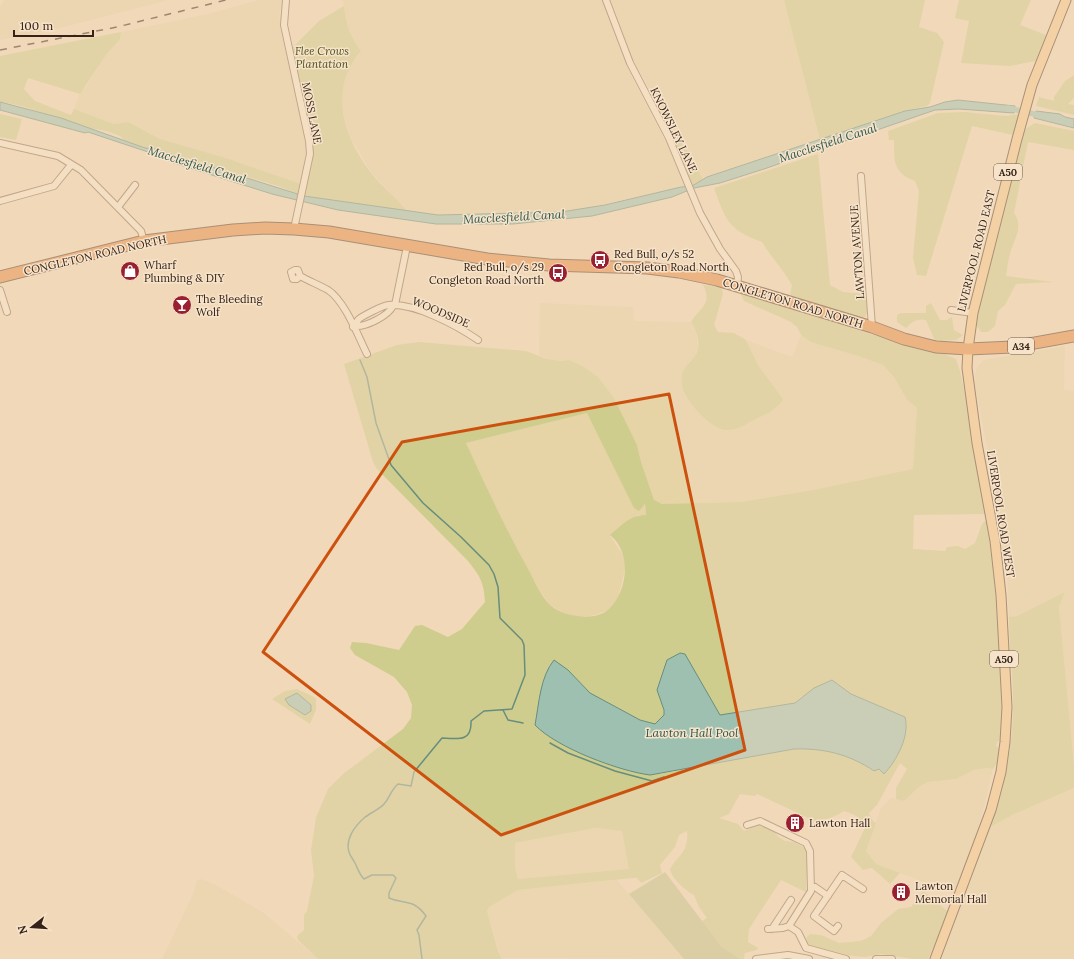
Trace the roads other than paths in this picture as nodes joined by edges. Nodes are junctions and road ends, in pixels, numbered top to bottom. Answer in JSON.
{"nodes":[{"id":1,"x":286,"y":0,"type":"edge"},
{"id":2,"x":606,"y":0,"type":"edge"},
{"id":3,"x":1066,"y":0,"type":"edge"},
{"id":4,"x":0,"y":143,"type":"edge"},
{"id":5,"x":71,"y":164,"type":"junction"},
{"id":6,"x":861,"y":176,"type":"dead end"},
{"id":7,"x":135,"y":185,"type":"dead end"},
{"id":8,"x":0,"y":201,"type":"edge"},
{"id":9,"x":118,"y":207,"type":"junction"},
{"id":10,"x":294,"y":229,"type":"junction"},
{"id":11,"x":144,"y":241,"type":"junction"},
{"id":12,"x":407,"y":246,"type":"junction"},
{"id":13,"x":0,"y":276,"type":"edge"},
{"id":14,"x":300,"y":276,"type":"dead end"},
{"id":15,"x":737,"y":287,"type":"junction"},
{"id":16,"x":0,"y":290,"type":"edge"},
{"id":17,"x":394,"y":306,"type":"junction"},
{"id":18,"x":951,"y":310,"type":"dead end"},
{"id":19,"x":7,"y":312,"type":"dead end"},
{"id":20,"x":973,"y":313,"type":"junction"},
{"id":21,"x":354,"y":327,"type":"junction"},
{"id":22,"x":872,"y":327,"type":"junction"},
{"id":23,"x":1074,"y":336,"type":"edge"},
{"id":24,"x":478,"y":340,"type":"dead end"},
{"id":25,"x":968,"y":349,"type":"junction"},
{"id":26,"x":367,"y":354,"type":"dead end"},
{"id":27,"x":747,"y":825,"type":"dead end"},
{"id":28,"x":811,"y":886,"type":"junction"},
{"id":29,"x":863,"y":889,"type":"dead end"},
{"id":30,"x":828,"y":896,"type":"junction"},
{"id":31,"x":791,"y":900,"type":"dead end"},
{"id":32,"x":789,"y":926,"type":"junction"},
{"id":33,"x":838,"y":926,"type":"dead end"},
{"id":34,"x":811,"y":951,"type":"junction"},
{"id":35,"x":756,"y":959,"type":"edge"},
{"id":36,"x":809,"y":959,"type":"edge"},
{"id":37,"x":813,"y":959,"type":"edge"},
{"id":38,"x":846,"y":959,"type":"edge"},
{"id":39,"x":876,"y":959,"type":"edge"},
{"id":40,"x":892,"y":959,"type":"edge"},
{"id":41,"x":934,"y":959,"type":"edge"}],
"edges":[{"from":1,"to":10,"type":"street","name":"MOSS LANE"},
{"from":2,"to":15,"type":"street","name":"KNOWSLEY LANE"},
{"from":3,"to":20,"type":"main road","name":"LIVERPOOL ROAD EAST","number":"A50"},
{"from":4,"to":5,"type":"street"},
{"from":5,"to":8,"type":"street"},
{"from":5,"to":9,"type":"street"},
{"from":6,"to":22,"type":"street","name":"LAWTON AVENUE"},
{"from":7,"to":9,"type":"street"},
{"from":9,"to":11,"type":"street"},
{"from":10,"to":11,"type":"highway","name":"CONGLETON ROAD NORTH","number":"A34"},
{"from":10,"to":12,"type":"highway","name":"CONGLETON ROAD NORTH","number":"A34"},
{"from":11,"to":13,"type":"highway","name":"CONGLETON ROAD NORTH","number":"A34"},
{"from":12,"to":15,"type":"highway","name":"CONGLETON ROAD NORTH","number":"A34"},
{"from":12,"to":17,"type":"street"},
{"from":14,"to":21,"type":"street"},
{"from":15,"to":22,"type":"highway","name":"CONGLETON ROAD NORTH","number":"A34"},
{"from":16,"to":19,"type":"street"},
{"from":17,"to":21,"type":"street"},
{"from":17,"to":24,"type":"street","name":"WOODSIDE"},
{"from":18,"to":20,"type":"street"},
{"from":20,"to":25,"type":"main road","name":"LIVERPOOL ROAD EAST","number":"A50"},
{"from":21,"to":26,"type":"street"},
{"from":22,"to":25,"type":"highway","name":"CONGLETON ROAD NORTH","number":"A34"},
{"from":23,"to":25,"type":"highway","number":"A34"},
{"from":25,"to":41,"type":"main road","name":"LIVERPOOL ROAD WEST","number":"A50"},
{"from":27,"to":28,"type":"street"},
{"from":28,"to":30,"type":"street"},
{"from":28,"to":32,"type":"street"},
{"from":29,"to":30,"type":"street"},
{"from":30,"to":33,"type":"street"},
{"from":31,"to":32,"type":"street"},
{"from":32,"to":34,"type":"street"},
{"from":34,"to":37,"type":"street"},
{"from":34,"to":38,"type":"street"},
{"from":35,"to":36,"type":"street"},
{"from":39,"to":40,"type":"street"}]}
